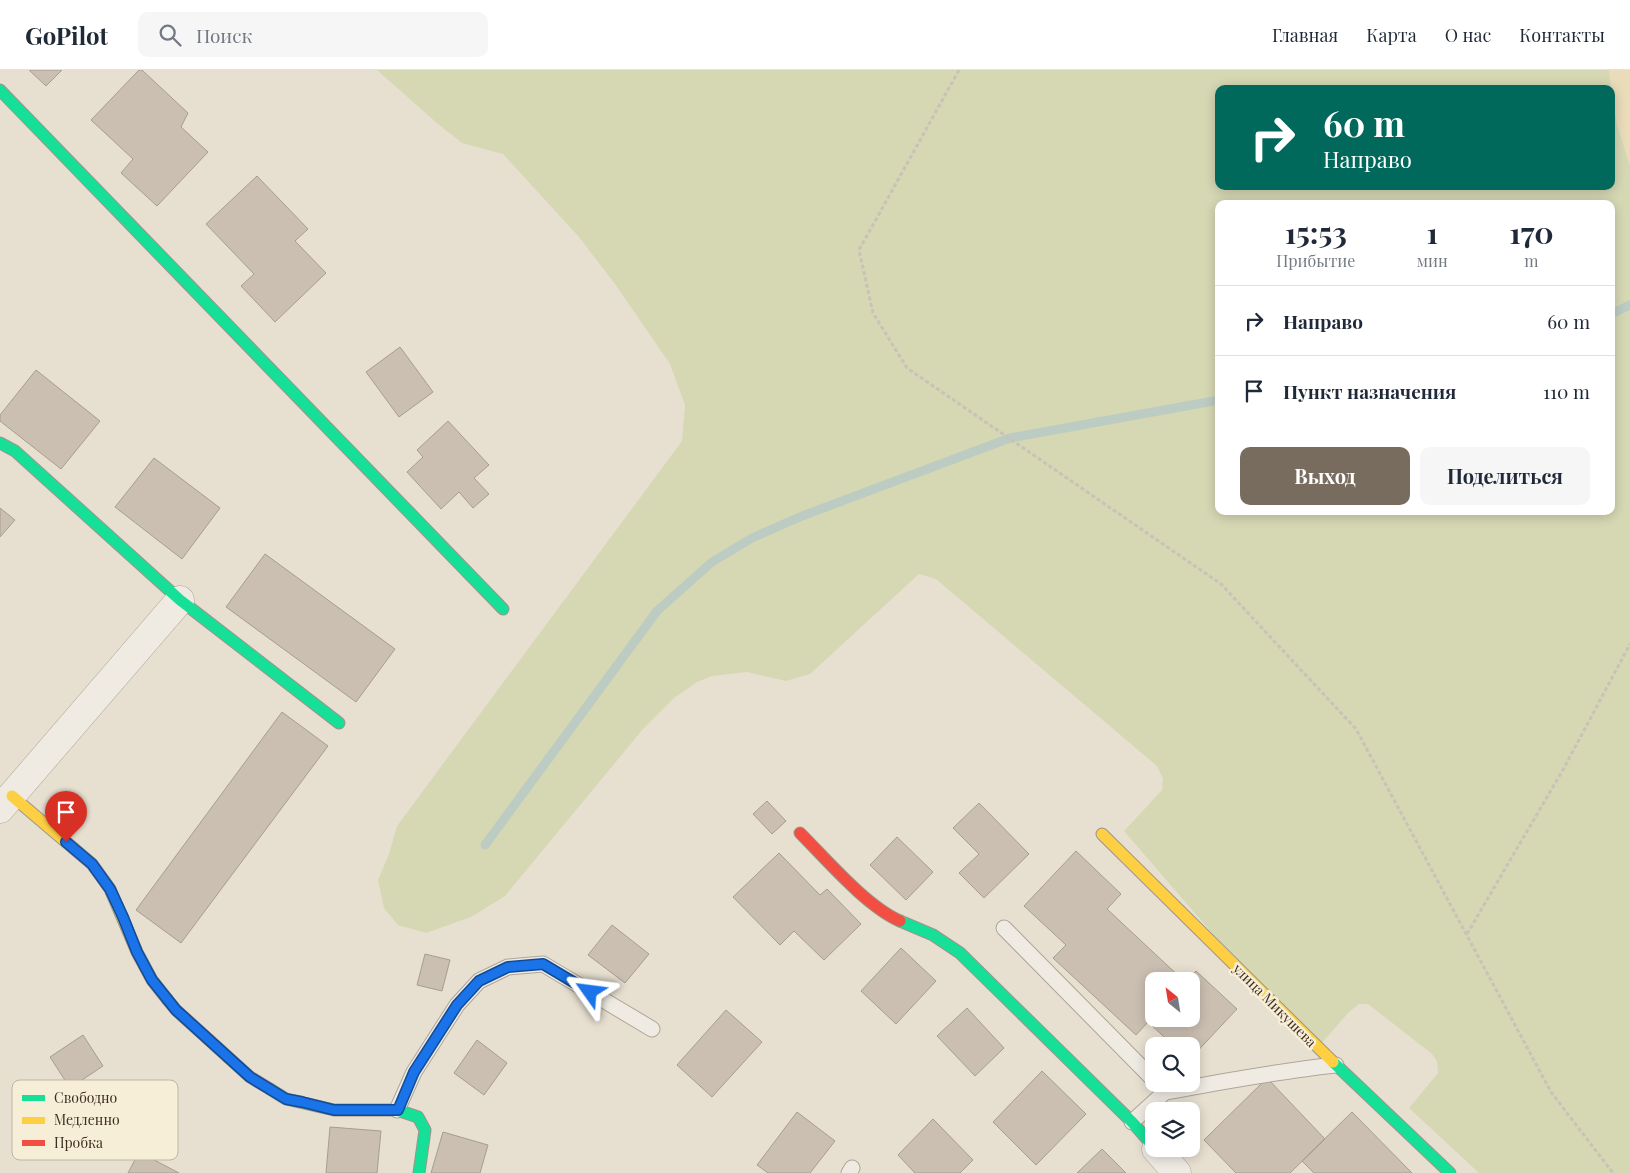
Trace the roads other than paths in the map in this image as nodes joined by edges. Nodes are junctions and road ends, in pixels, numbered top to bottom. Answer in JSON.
{"nodes":[{"id":1,"x":0,"y":90,"type":"edge"},
{"id":2,"x":0,"y":443,"type":"edge"},
{"id":3,"x":180,"y":600,"type":"junction"},
{"id":4,"x":503,"y":609,"type":"dead end"},
{"id":5,"x":339,"y":723,"type":"dead end"},
{"id":6,"x":6,"y":803,"type":"edge"},
{"id":7,"x":800,"y":833,"type":"dead end"},
{"id":8,"x":1102,"y":834,"type":"dead end"},
{"id":9,"x":1004,"y":928,"type":"dead end"},
{"id":10,"x":652,"y":1029,"type":"dead end"},
{"id":11,"x":1336,"y":1065,"type":"junction"},
{"id":12,"x":1145,"y":1071,"type":"edge"},
{"id":13,"x":1200,"y":1082,"type":"edge"},
{"id":14,"x":1158,"y":1092,"type":"edge"},
{"id":15,"x":398,"y":1110,"type":"junction"},
{"id":16,"x":1132,"y":1122,"type":"junction"},
{"id":17,"x":1145,"y":1137,"type":"edge"},
{"id":18,"x":1163,"y":1157,"type":"edge"},
{"id":19,"x":419,"y":1173,"type":"edge"},
{"id":20,"x":1177,"y":1173,"type":"edge"},
{"id":21,"x":1450,"y":1173,"type":"edge"}],
"edges":[{"from":1,"to":4,"type":"street"},
{"from":2,"to":3,"type":"street"},
{"from":3,"to":5,"type":"street"},
{"from":3,"to":6,"type":"street"},
{"from":6,"to":15,"type":"street"},
{"from":7,"to":16,"type":"street"},
{"from":8,"to":11,"type":"street","name":"улица Микушева"},
{"from":9,"to":12,"type":"lane"},
{"from":10,"to":15,"type":"lane"},
{"from":11,"to":13,"type":"lane"},
{"from":11,"to":21,"type":"street","name":"улица Микушева"},
{"from":14,"to":16,"type":"lane"},
{"from":15,"to":19,"type":"street"},
{"from":16,"to":17,"type":"street"},
{"from":18,"to":20,"type":"street"}]}
